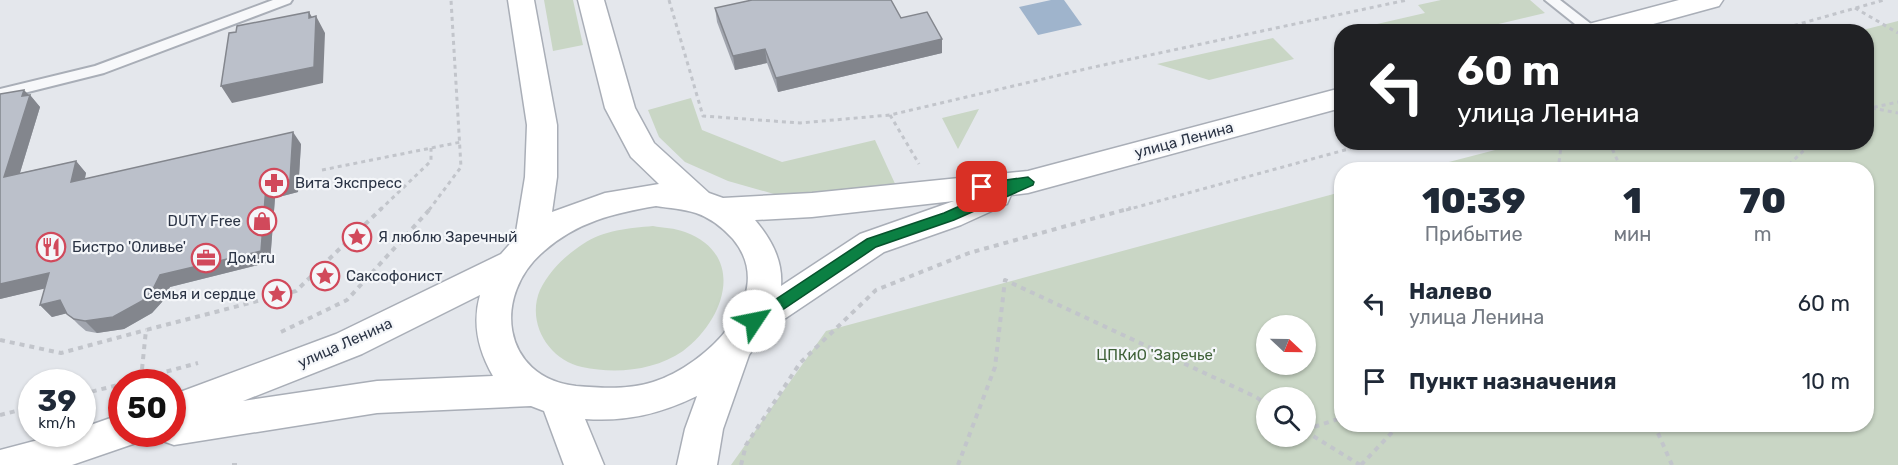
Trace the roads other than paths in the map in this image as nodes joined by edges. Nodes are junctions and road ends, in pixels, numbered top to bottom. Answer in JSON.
{"nodes":[{"id":1,"x":285,"y":0,"type":"edge"},
{"id":2,"x":521,"y":0,"type":"edge"},
{"id":3,"x":591,"y":0,"type":"edge"},
{"id":4,"x":1552,"y":0,"type":"edge"},
{"id":5,"x":1710,"y":0,"type":"edge"},
{"id":6,"x":1583,"y":24,"type":"edge"},
{"id":7,"x":1619,"y":24,"type":"edge"},
{"id":8,"x":0,"y":94,"type":"edge"},
{"id":9,"x":1334,"y":100,"type":"edge"},
{"id":10,"x":1028,"y":182,"type":"junction"},
{"id":11,"x":708,"y":205,"type":"junction"},
{"id":12,"x":522,"y":253,"type":"junction"},
{"id":13,"x":754,"y":321,"type":"junction"},
{"id":14,"x":732,"y":352,"type":"junction"},
{"id":15,"x":547,"y":395,"type":"junction"},
{"id":16,"x":186,"y":407,"type":"edge"},
{"id":17,"x":186,"y":426,"type":"edge"},
{"id":18,"x":106,"y":437,"type":"edge"},
{"id":19,"x":7,"y":465,"type":"edge"},
{"id":20,"x":584,"y":465,"type":"edge"},
{"id":21,"x":697,"y":465,"type":"edge"}],
"edges":[{"from":1,"to":8,"type":"lane"},
{"from":2,"to":12,"type":"main road"},
{"from":3,"to":11,"type":"main road"},
{"from":4,"to":6,"type":"lane"},
{"from":5,"to":7,"type":"main road"},
{"from":9,"to":10,"type":"main road","name":"улица Ленина"},
{"from":10,"to":11,"type":"main road","name":"улица Ленина"},
{"from":10,"to":13,"type":"main road","name":"улица Ленина"},
{"from":11,"to":12,"type":"main road","name":"улица Ленина"},
{"from":11,"to":13,"type":"main road"},
{"from":12,"to":15,"type":"main road"},
{"from":12,"to":16,"type":"main road","name":"улица Ленина"},
{"from":13,"to":14,"type":"main road"},
{"from":14,"to":15,"type":"main road"},
{"from":14,"to":21,"type":"main road"},
{"from":15,"to":17,"type":"main road"},
{"from":15,"to":20,"type":"main road"},
{"from":18,"to":19,"type":"main road"}]}
